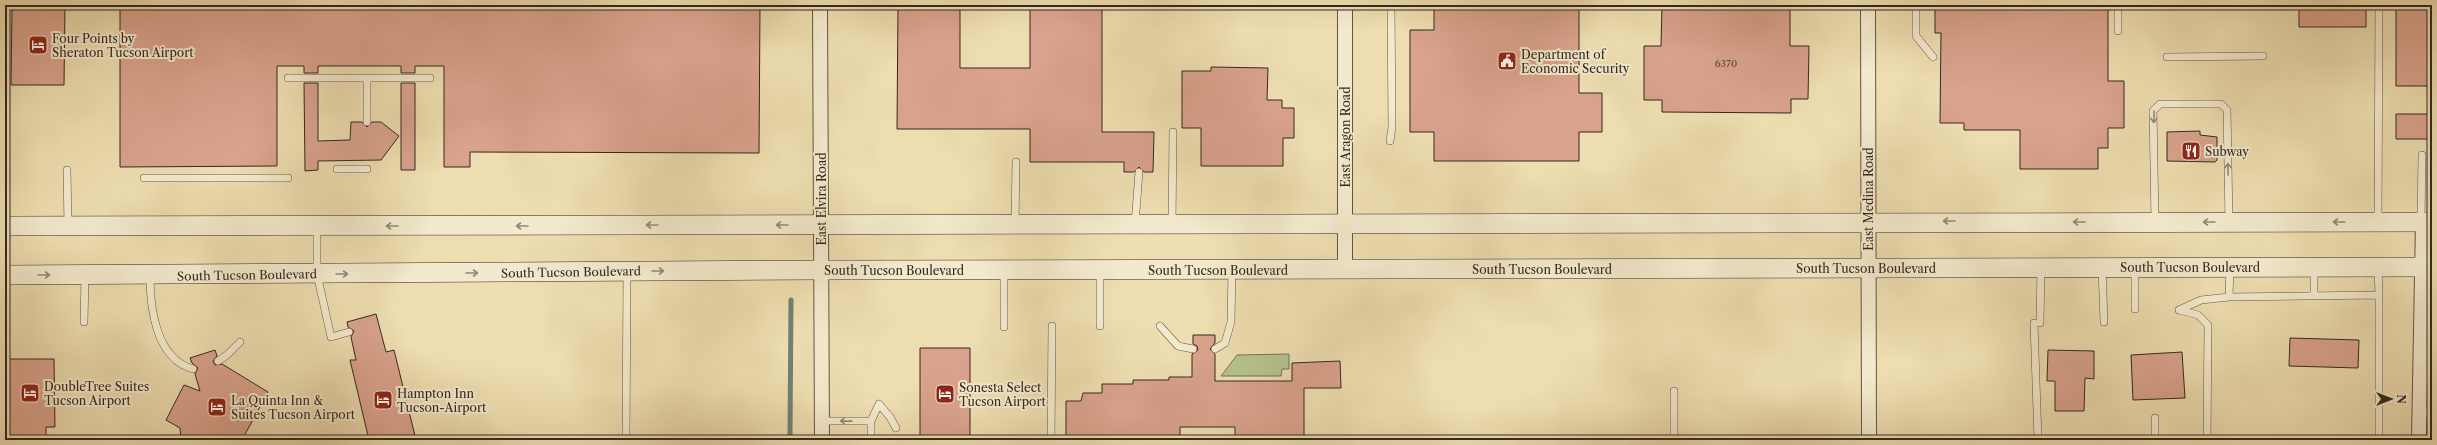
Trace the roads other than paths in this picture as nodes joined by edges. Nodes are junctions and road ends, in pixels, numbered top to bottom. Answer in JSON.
{"nodes":[{"id":1,"x":820,"y":5,"type":"edge"},
{"id":2,"x":1345,"y":5,"type":"edge"},
{"id":3,"x":1391,"y":5,"type":"edge"},
{"id":4,"x":1868,"y":5,"type":"edge"},
{"id":5,"x":1916,"y":5,"type":"edge"},
{"id":6,"x":2118,"y":5,"type":"edge"},
{"id":7,"x":2379,"y":5,"type":"edge"},
{"id":8,"x":2118,"y":31,"type":"dead end"},
{"id":9,"x":2263,"y":56,"type":"dead end"},
{"id":10,"x":1933,"y":57,"type":"dead end"},
{"id":11,"x":2168,"y":57,"type":"dead end"},
{"id":12,"x":288,"y":78,"type":"dead end"},
{"id":13,"x":367,"y":78,"type":"junction"},
{"id":14,"x":430,"y":78,"type":"dead end"},
{"id":15,"x":367,"y":122,"type":"dead end"},
{"id":16,"x":1173,"y":132,"type":"dead end"},
{"id":17,"x":1390,"y":140,"type":"dead end"},
{"id":18,"x":2422,"y":155,"type":"dead end"},
{"id":19,"x":1016,"y":162,"type":"dead end"},
{"id":20,"x":337,"y":169,"type":"dead end"},
{"id":21,"x":366,"y":169,"type":"dead end"},
{"id":22,"x":67,"y":170,"type":"dead end"},
{"id":23,"x":1139,"y":172,"type":"dead end"},
{"id":24,"x":144,"y":178,"type":"dead end"},
{"id":25,"x":288,"y":178,"type":"dead end"},
{"id":26,"x":1869,"y":221,"type":"junction"},
{"id":27,"x":2154,"y":222,"type":"junction"},
{"id":28,"x":2229,"y":222,"type":"junction"},
{"id":29,"x":2378,"y":222,"type":"junction"},
{"id":30,"x":2425,"y":222,"type":"edge"},
{"id":31,"x":1015,"y":224,"type":"junction"},
{"id":32,"x":1135,"y":224,"type":"junction"},
{"id":33,"x":1172,"y":224,"type":"junction"},
{"id":34,"x":1346,"y":224,"type":"junction"},
{"id":35,"x":821,"y":225,"type":"junction"},
{"id":36,"x":5,"y":226,"type":"edge"},
{"id":37,"x":68,"y":226,"type":"junction"},
{"id":38,"x":317,"y":226,"type":"junction"},
{"id":39,"x":2135,"y":267,"type":"junction"},
{"id":40,"x":2230,"y":267,"type":"junction"},
{"id":41,"x":2314,"y":267,"type":"junction"},
{"id":42,"x":2378,"y":267,"type":"junction"},
{"id":43,"x":2428,"y":267,"type":"edge"},
{"id":44,"x":1868,"y":268,"type":"junction"},
{"id":45,"x":2040,"y":268,"type":"junction"},
{"id":46,"x":2102,"y":268,"type":"junction"},
{"id":47,"x":1232,"y":269,"type":"junction"},
{"id":48,"x":1345,"y":269,"type":"junction"},
{"id":49,"x":822,"y":270,"type":"junction"},
{"id":50,"x":1004,"y":270,"type":"junction"},
{"id":51,"x":1100,"y":270,"type":"junction"},
{"id":52,"x":627,"y":272,"type":"junction"},
{"id":53,"x":317,"y":274,"type":"junction"},
{"id":54,"x":5,"y":275,"type":"edge"},
{"id":55,"x":85,"y":275,"type":"junction"},
{"id":56,"x":150,"y":276,"type":"junction"},
{"id":57,"x":2379,"y":295,"type":"junction"},
{"id":58,"x":2314,"y":296,"type":"junction"},
{"id":59,"x":2229,"y":297,"type":"junction"},
{"id":60,"x":2135,"y":309,"type":"dead end"},
{"id":61,"x":84,"y":322,"type":"dead end"},
{"id":62,"x":2104,"y":322,"type":"dead end"},
{"id":63,"x":1052,"y":326,"type":"dead end"},
{"id":64,"x":1100,"y":326,"type":"dead end"},
{"id":65,"x":1160,"y":326,"type":"dead end"},
{"id":66,"x":1004,"y":327,"type":"dead end"},
{"id":67,"x":349,"y":332,"type":"dead end"},
{"id":68,"x":240,"y":342,"type":"dead end"},
{"id":69,"x":1193,"y":349,"type":"dead end"},
{"id":70,"x":1214,"y":349,"type":"dead end"},
{"id":71,"x":218,"y":361,"type":"dead end"},
{"id":72,"x":193,"y":369,"type":"dead end"},
{"id":73,"x":1674,"y":391,"type":"dead end"},
{"id":74,"x":2426,"y":413,"type":"edge"},
{"id":75,"x":2155,"y":418,"type":"dead end"},
{"id":76,"x":822,"y":421,"type":"junction"},
{"id":77,"x":871,"y":421,"type":"junction"},
{"id":78,"x":896,"y":428,"type":"dead end"},
{"id":79,"x":626,"y":440,"type":"edge"},
{"id":80,"x":822,"y":440,"type":"edge"},
{"id":81,"x":871,"y":440,"type":"edge"},
{"id":82,"x":1051,"y":440,"type":"edge"},
{"id":83,"x":1674,"y":440,"type":"edge"},
{"id":84,"x":1869,"y":440,"type":"edge"},
{"id":85,"x":2038,"y":440,"type":"edge"},
{"id":86,"x":2155,"y":440,"type":"edge"},
{"id":87,"x":2207,"y":440,"type":"edge"},
{"id":88,"x":2379,"y":440,"type":"edge"},
{"id":89,"x":2419,"y":440,"type":"edge"}],
"edges":[{"from":1,"to":35,"type":"street","name":"East Elvira Road"},
{"from":2,"to":34,"type":"street","name":"East Aragon Road"},
{"from":3,"to":17,"type":"lane"},
{"from":4,"to":26,"type":"street","name":"East Medina Road"},
{"from":5,"to":10,"type":"lane"},
{"from":6,"to":8,"type":"lane"},
{"from":7,"to":29,"type":"lane"},
{"from":9,"to":11,"type":"lane"},
{"from":12,"to":13,"type":"lane"},
{"from":13,"to":14,"type":"lane"},
{"from":13,"to":15,"type":"lane"},
{"from":16,"to":33,"type":"lane"},
{"from":18,"to":30,"type":"lane"},
{"from":19,"to":31,"type":"lane"},
{"from":20,"to":21,"type":"lane"},
{"from":22,"to":37,"type":"lane"},
{"from":23,"to":32,"type":"lane"},
{"from":24,"to":25,"type":"lane"},
{"from":27,"to":26,"type":"main road","one_way":true},
{"from":26,"to":34,"type":"main road"},
{"from":26,"to":44,"type":"street","name":"East Medina Road"},
{"from":28,"to":27,"type":"main road","one_way":true},
{"from":28,"to":27,"type":"lane","one_way":true},
{"from":29,"to":28,"type":"main road","one_way":true},
{"from":29,"to":30,"type":"main road"},
{"from":30,"to":43,"type":"street"},
{"from":31,"to":32,"type":"main road"},
{"from":31,"to":35,"type":"main road"},
{"from":32,"to":33,"type":"main road"},
{"from":33,"to":34,"type":"main road"},
{"from":34,"to":48,"type":"street","name":"East Aragon Road"},
{"from":35,"to":38,"type":"main road","one_way":true},
{"from":35,"to":49,"type":"street","name":"East Elvira Road"},
{"from":36,"to":37,"type":"main road"},
{"from":37,"to":38,"type":"main road"},
{"from":38,"to":53,"type":"lane"},
{"from":39,"to":40,"type":"main road","name":"South Tucson Boulevard"},
{"from":39,"to":46,"type":"main road","name":"South Tucson Boulevard"},
{"from":39,"to":60,"type":"lane"},
{"from":40,"to":41,"type":"main road","name":"South Tucson Boulevard"},
{"from":40,"to":59,"type":"lane"},
{"from":41,"to":42,"type":"main road","name":"South Tucson Boulevard"},
{"from":41,"to":58,"type":"lane"},
{"from":42,"to":43,"type":"main road","name":"South Tucson Boulevard"},
{"from":42,"to":57,"type":"lane"},
{"from":43,"to":74,"type":"street"},
{"from":44,"to":45,"type":"main road","name":"South Tucson Boulevard"},
{"from":44,"to":48,"type":"main road","name":"South Tucson Boulevard"},
{"from":44,"to":84,"type":"street","name":"East Medina Road"},
{"from":45,"to":46,"type":"main road","name":"South Tucson Boulevard"},
{"from":45,"to":85,"type":"lane"},
{"from":46,"to":62,"type":"lane"},
{"from":47,"to":48,"type":"main road","name":"South Tucson Boulevard"},
{"from":47,"to":51,"type":"main road","name":"South Tucson Boulevard"},
{"from":47,"to":70,"type":"lane"},
{"from":49,"to":50,"type":"main road","name":"South Tucson Boulevard"},
{"from":52,"to":49,"type":"main road","name":"South Tucson Boulevard","one_way":true},
{"from":49,"to":76,"type":"street","name":"East Elvira Road"},
{"from":50,"to":51,"type":"main road","name":"South Tucson Boulevard"},
{"from":50,"to":66,"type":"lane"},
{"from":51,"to":64,"type":"lane"},
{"from":53,"to":52,"type":"main road","name":"South Tucson Boulevard","one_way":true},
{"from":52,"to":79,"type":"lane"},
{"from":53,"to":56,"type":"main road","name":"South Tucson Boulevard"},
{"from":53,"to":67,"type":"lane"},
{"from":54,"to":55,"type":"main road","name":"South Tucson Boulevard","one_way":true},
{"from":55,"to":56,"type":"main road","name":"South Tucson Boulevard"},
{"from":55,"to":61,"type":"lane"},
{"from":56,"to":72,"type":"lane"},
{"from":57,"to":58,"type":"lane"},
{"from":57,"to":88,"type":"lane"},
{"from":58,"to":59,"type":"lane"},
{"from":59,"to":87,"type":"lane"},
{"from":63,"to":82,"type":"lane"},
{"from":65,"to":69,"type":"lane"},
{"from":68,"to":71,"type":"lane"},
{"from":73,"to":83,"type":"lane"},
{"from":74,"to":89,"type":"street"},
{"from":75,"to":86,"type":"lane"},
{"from":77,"to":76,"type":"lane","one_way":true},
{"from":76,"to":80,"type":"street","name":"East Elvira Road"},
{"from":77,"to":78,"type":"lane"},
{"from":77,"to":81,"type":"lane"}]}
